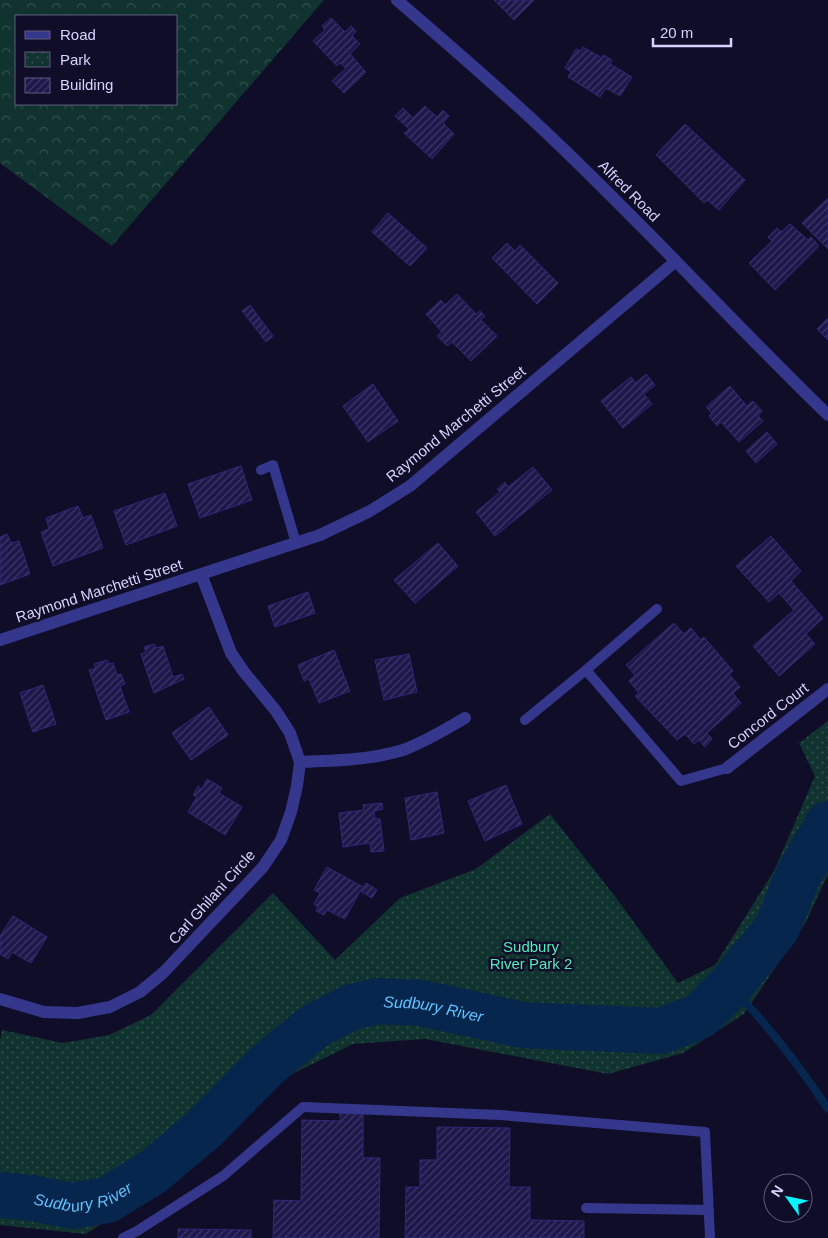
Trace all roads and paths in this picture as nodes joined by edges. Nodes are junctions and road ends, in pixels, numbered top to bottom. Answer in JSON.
{"nodes":[{"id":1,"x":397,"y":0,"type":"edge"},
{"id":2,"x":676,"y":261,"type":"junction"},
{"id":3,"x":828,"y":415,"type":"edge"},
{"id":4,"x":261,"y":470,"type":"dead end"},
{"id":5,"x":296,"y":543,"type":"junction"},
{"id":6,"x":200,"y":574,"type":"junction"},
{"id":7,"x":656,"y":609,"type":"dead end"},
{"id":8,"x":0,"y":640,"type":"edge"},
{"id":9,"x":586,"y":670,"type":"junction"},
{"id":10,"x":828,"y":689,"type":"edge"},
{"id":11,"x":466,"y":718,"type":"dead end"},
{"id":12,"x":525,"y":720,"type":"dead end"},
{"id":13,"x":300,"y":762,"type":"junction"},
{"id":14,"x":727,"y":768,"type":"joint"},
{"id":15,"x":0,"y":999,"type":"edge"},
{"id":16,"x":586,"y":1208,"type":"dead end"},
{"id":17,"x":709,"y":1210,"type":"junction"},
{"id":18,"x":123,"y":1238,"type":"edge"},
{"id":19,"x":710,"y":1238,"type":"edge"}],
"edges":[{"from":1,"to":2,"type":"street","name":"Alfred Road"},
{"from":2,"to":3,"type":"street","name":"Alfred Road"},
{"from":2,"to":5,"type":"street","name":"Raymond Marchetti Street"},
{"from":4,"to":5,"type":"lane"},
{"from":5,"to":6,"type":"street","name":"Raymond Marchetti Street"},
{"from":6,"to":8,"type":"street","name":"Raymond Marchetti Street"},
{"from":6,"to":13,"type":"street","name":"Carl Ghilani Circle"},
{"from":7,"to":9,"type":"lane"},
{"from":9,"to":12,"type":"lane"},
{"from":9,"to":14,"type":"lane"},
{"from":10,"to":14,"type":"street","name":"Concord Court"},
{"from":11,"to":13,"type":"street"},
{"from":13,"to":15,"type":"street","name":"Carl Ghilani Circle"},
{"from":16,"to":17,"type":"lane"},
{"from":17,"to":18,"type":"lane"},
{"from":17,"to":19,"type":"lane"}]}
